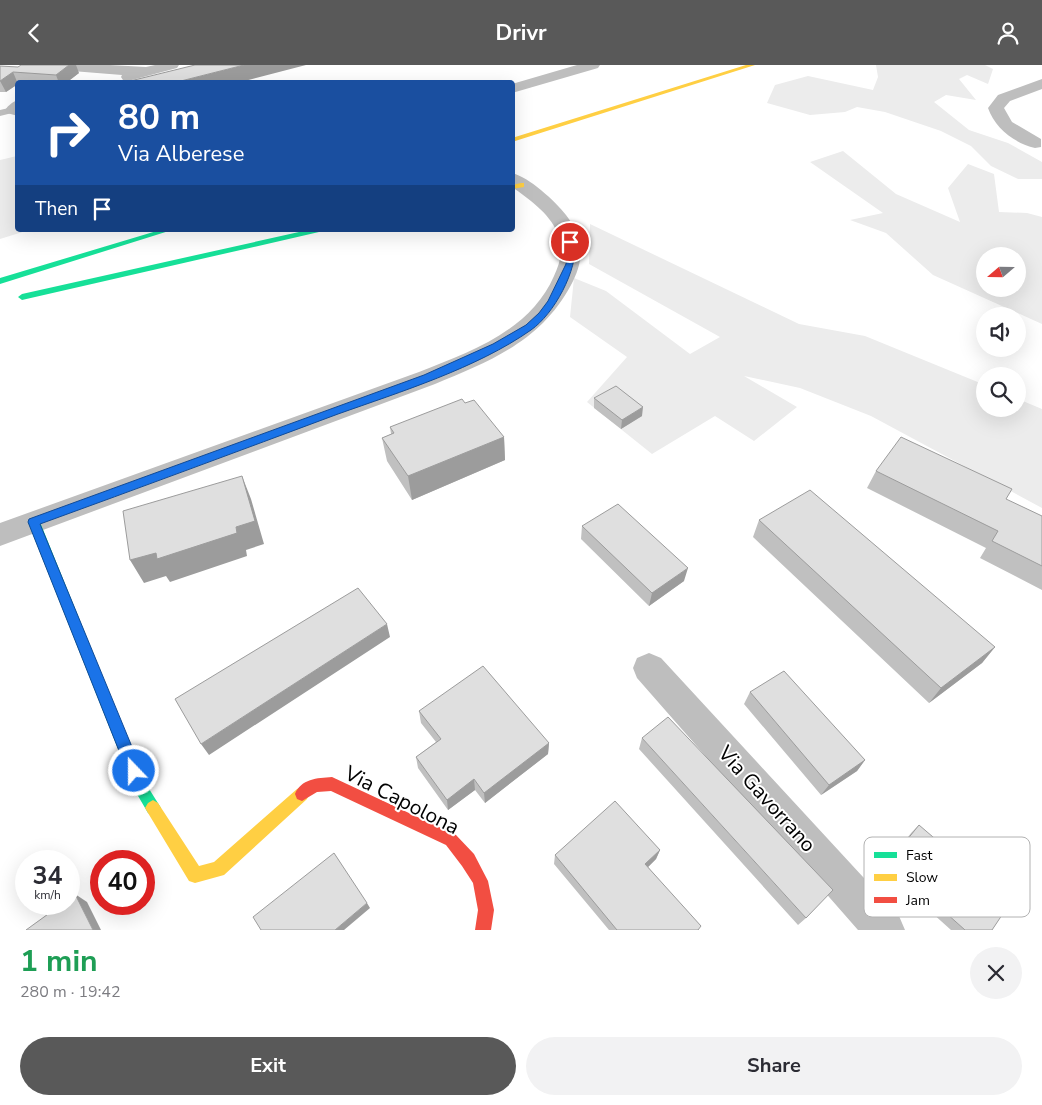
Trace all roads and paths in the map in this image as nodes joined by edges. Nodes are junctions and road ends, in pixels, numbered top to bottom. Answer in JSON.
{"nodes":[{"id":1,"x":47,"y":65,"type":"edge"},
{"id":2,"x":172,"y":65,"type":"edge"},
{"id":3,"x":593,"y":65,"type":"edge"},
{"id":4,"x":752,"y":65,"type":"edge"},
{"id":5,"x":153,"y":72,"type":"edge"},
{"id":6,"x":187,"y":74,"type":"edge"},
{"id":7,"x":118,"y":80,"type":"edge"},
{"id":8,"x":1042,"y":84,"type":"edge"},
{"id":9,"x":515,"y":88,"type":"edge"},
{"id":10,"x":515,"y":139,"type":"edge"},
{"id":11,"x":1035,"y":143,"type":"dead end"},
{"id":12,"x":515,"y":183,"type":"edge"},
{"id":13,"x":161,"y":232,"type":"edge"},
{"id":14,"x":310,"y":232,"type":"edge"},
{"id":15,"x":116,"y":234,"type":"dead end"},
{"id":16,"x":145,"y":257,"type":"dead end"},
{"id":17,"x":4,"y":280,"type":"edge"},
{"id":18,"x":22,"y":297,"type":"junction"},
{"id":19,"x":7,"y":301,"type":"dead end"},
{"id":20,"x":34,"y":522,"type":"junction"},
{"id":21,"x":0,"y":535,"type":"edge"},
{"id":22,"x":649,"y":668,"type":"dead end"},
{"id":23,"x":864,"y":907,"type":"edge"},
{"id":24,"x":873,"y":917,"type":"edge"},
{"id":25,"x":483,"y":930,"type":"edge"},
{"id":26,"x":885,"y":930,"type":"edge"}],
"edges":[{"from":1,"to":5,"type":"street"},
{"from":2,"to":5,"type":"street"},
{"from":3,"to":9,"type":"street"},
{"from":4,"to":10,"type":"main road"},
{"from":5,"to":6,"type":"street"},
{"from":5,"to":7,"type":"street"},
{"from":8,"to":11,"type":"street"},
{"from":12,"to":20,"type":"street"},
{"from":13,"to":17,"type":"main road"},
{"from":14,"to":18,"type":"main road"},
{"from":15,"to":17,"type":"main road"},
{"from":16,"to":18,"type":"main road"},
{"from":18,"to":19,"type":"main road"},
{"from":20,"to":21,"type":"street"},
{"from":20,"to":25,"type":"main road","name":"Via Capolona"},
{"from":22,"to":23,"type":"street","name":"Via Gavorrano"},
{"from":24,"to":26,"type":"street","name":"Via Gavorrano"}]}
